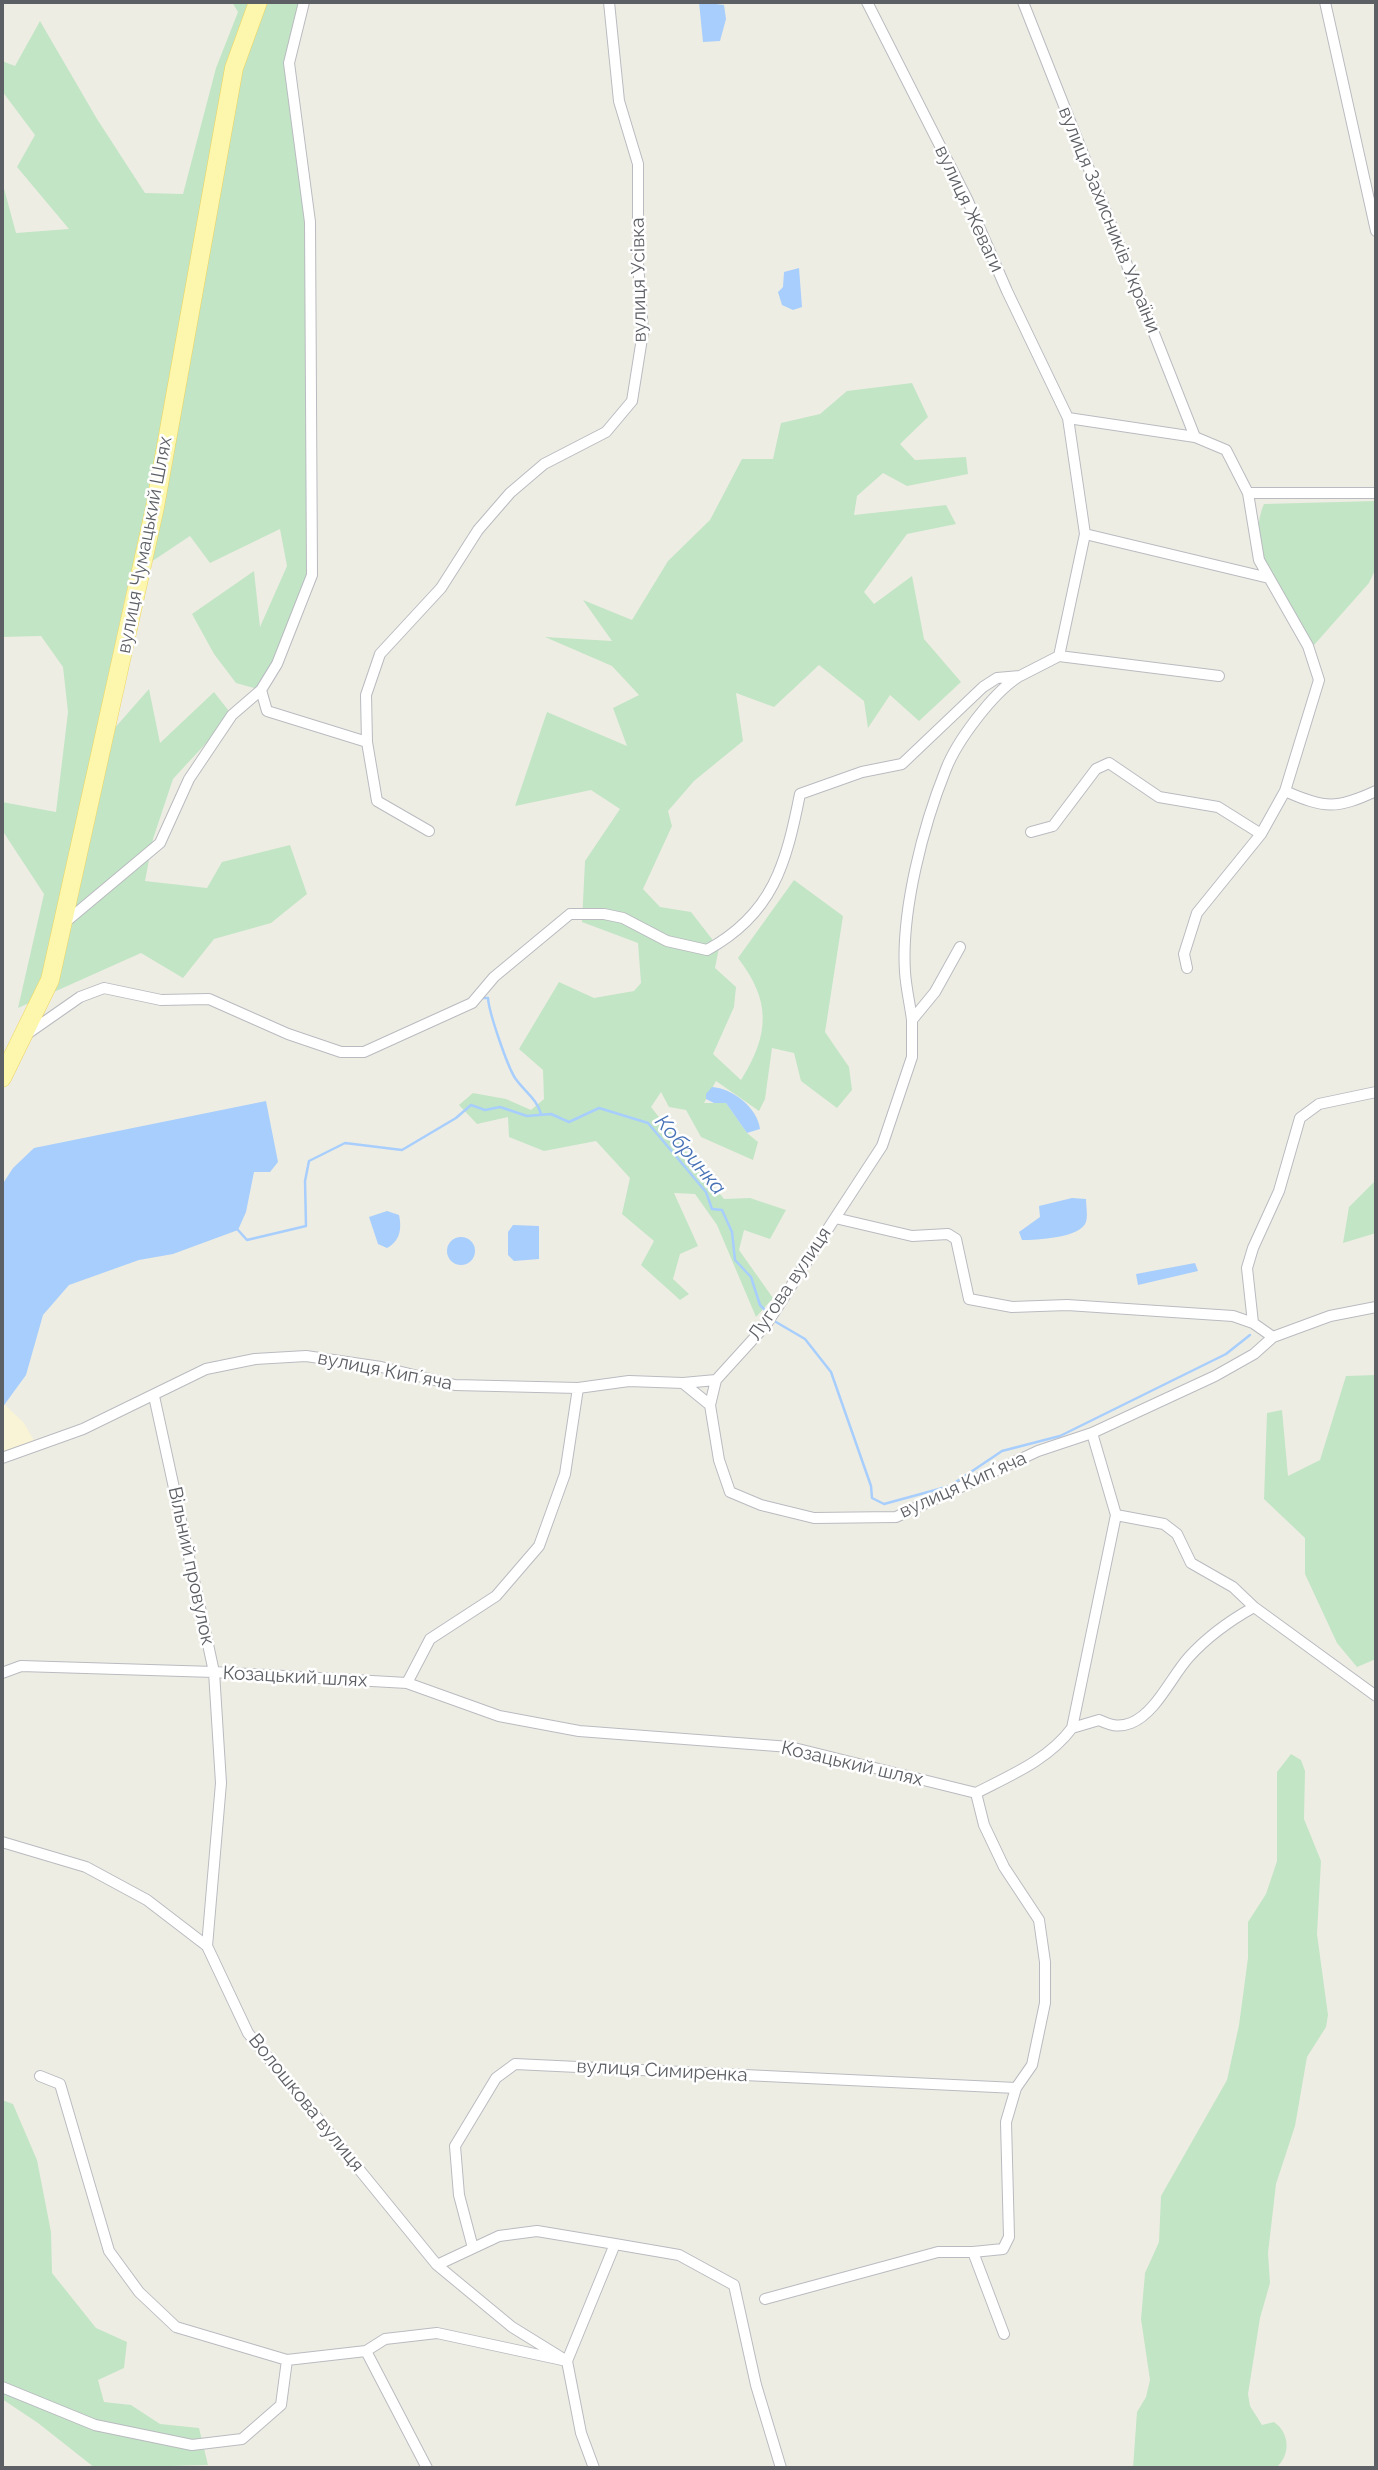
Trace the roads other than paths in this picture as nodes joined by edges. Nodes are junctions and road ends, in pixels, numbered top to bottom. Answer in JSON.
{"nodes":[{"id":1,"x":258,"y":2,"type":"edge"},
{"id":2,"x":304,"y":2,"type":"edge"},
{"id":3,"x":609,"y":2,"type":"edge"},
{"id":4,"x":867,"y":2,"type":"edge"},
{"id":5,"x":1023,"y":2,"type":"edge"},
{"id":6,"x":1325,"y":2,"type":"edge"},
{"id":7,"x":1376,"y":231,"type":"edge"},
{"id":8,"x":1068,"y":418,"type":"junction"},
{"id":9,"x":1195,"y":437,"type":"junction"},
{"id":10,"x":1248,"y":493,"type":"junction"},
{"id":11,"x":1376,"y":493,"type":"edge"},
{"id":12,"x":1085,"y":534,"type":"junction"},
{"id":13,"x":1269,"y":578,"type":"junction"},
{"id":14,"x":1059,"y":656,"type":"junction"},
{"id":15,"x":1020,"y":676,"type":"junction"},
{"id":16,"x":1219,"y":676,"type":"dead end"},
{"id":17,"x":261,"y":690,"type":"junction"},
{"id":18,"x":367,"y":742,"type":"junction"},
{"id":19,"x":1376,"y":791,"type":"edge"},
{"id":20,"x":1285,"y":792,"type":"junction"},
{"id":21,"x":429,"y":831,"type":"dead end"},
{"id":22,"x":1031,"y":832,"type":"dead end"},
{"id":23,"x":1261,"y":834,"type":"junction"},
{"id":24,"x":62,"y":926,"type":"junction"},
{"id":25,"x":960,"y":947,"type":"dead end"},
{"id":26,"x":1188,"y":968,"type":"dead end"},
{"id":27,"x":912,"y":1020,"type":"junction"},
{"id":28,"x":22,"y":1038,"type":"junction"},
{"id":29,"x":2,"y":1078,"type":"edge"},
{"id":30,"x":1376,"y":1092,"type":"edge"},
{"id":31,"x":835,"y":1218,"type":"junction"},
{"id":32,"x":1376,"y":1307,"type":"edge"},
{"id":33,"x":1253,"y":1323,"type":"junction"},
{"id":34,"x":1273,"y":1337,"type":"junction"},
{"id":35,"x":716,"y":1380,"type":"junction"},
{"id":36,"x":683,"y":1383,"type":"junction"},
{"id":37,"x":578,"y":1388,"type":"junction"},
{"id":38,"x":155,"y":1396,"type":"junction"},
{"id":39,"x":710,"y":1405,"type":"junction"},
{"id":40,"x":1092,"y":1433,"type":"junction"},
{"id":41,"x":2,"y":1458,"type":"edge"},
{"id":42,"x":1116,"y":1515,"type":"junction"},
{"id":43,"x":1254,"y":1607,"type":"junction"},
{"id":44,"x":214,"y":1672,"type":"junction"},
{"id":45,"x":2,"y":1673,"type":"edge"},
{"id":46,"x":407,"y":1683,"type":"junction"},
{"id":47,"x":1376,"y":1696,"type":"edge"},
{"id":48,"x":1072,"y":1728,"type":"junction"},
{"id":49,"x":976,"y":1793,"type":"junction"},
{"id":50,"x":2,"y":1842,"type":"edge"},
{"id":51,"x":207,"y":1946,"type":"junction"},
{"id":52,"x":40,"y":2076,"type":"dead end"},
{"id":53,"x":1016,"y":2088,"type":"junction"},
{"id":54,"x":615,"y":2244,"type":"junction"},
{"id":55,"x":473,"y":2248,"type":"junction"},
{"id":56,"x":973,"y":2252,"type":"junction"},
{"id":57,"x":437,"y":2265,"type":"junction"},
{"id":58,"x":765,"y":2299,"type":"dead end"},
{"id":59,"x":1004,"y":2334,"type":"dead end"},
{"id":60,"x":366,"y":2351,"type":"junction"},
{"id":61,"x":287,"y":2360,"type":"junction"},
{"id":62,"x":567,"y":2361,"type":"junction"},
{"id":63,"x":2,"y":2387,"type":"edge"},
{"id":64,"x":427,"y":2468,"type":"edge"},
{"id":65,"x":594,"y":2468,"type":"edge"},
{"id":66,"x":781,"y":2468,"type":"edge"}],
"edges":[{"from":1,"to":24,"type":"main road","name":"вулиця Чумацький Шлях"},
{"from":2,"to":17,"type":"street"},
{"from":3,"to":18,"type":"street","name":"вулиця Усівка"},
{"from":4,"to":8,"type":"street","name":"вулиця Жеваги"},
{"from":5,"to":9,"type":"street","name":"вулиця Захисників України"},
{"from":6,"to":7,"type":"street"},
{"from":8,"to":9,"type":"street"},
{"from":8,"to":12,"type":"street","name":"вулиця Жеваги"},
{"from":9,"to":10,"type":"street"},
{"from":10,"to":11,"type":"street"},
{"from":10,"to":13,"type":"street"},
{"from":12,"to":13,"type":"street"},
{"from":12,"to":14,"type":"street","name":"вулиця Жеваги"},
{"from":13,"to":20,"type":"street"},
{"from":14,"to":15,"type":"street","name":"Лугова вулиця"},
{"from":14,"to":16,"type":"street"},
{"from":15,"to":27,"type":"street","name":"Лугова вулиця"},
{"from":15,"to":28,"type":"street","name":"Лугова вулиця"},
{"from":17,"to":18,"type":"street"},
{"from":17,"to":24,"type":"street"},
{"from":18,"to":21,"type":"street","name":"вулиця Усівка"},
{"from":19,"to":20,"type":"street"},
{"from":20,"to":23,"type":"street"},
{"from":22,"to":23,"type":"street"},
{"from":23,"to":26,"type":"street"},
{"from":24,"to":28,"type":"main road","name":"вулиця Чумацький Шлях"},
{"from":25,"to":27,"type":"street"},
{"from":27,"to":31,"type":"street","name":"Лугова вулиця"},
{"from":28,"to":29,"type":"main road","name":"вулиця Чумацький Шлях"},
{"from":30,"to":33,"type":"street"},
{"from":31,"to":33,"type":"street","name":"Лугова вулиця"},
{"from":31,"to":35,"type":"street","name":"Лугова вулиця"},
{"from":32,"to":34,"type":"street"},
{"from":33,"to":34,"type":"street"},
{"from":34,"to":40,"type":"street"},
{"from":35,"to":36,"type":"street","name":"вулиця Кипʼяча"},
{"from":35,"to":39,"type":"street"},
{"from":36,"to":37,"type":"street","name":"вулиця Кипʼяча"},
{"from":36,"to":39,"type":"street"},
{"from":37,"to":38,"type":"street","name":"вулиця Кипʼяча"},
{"from":37,"to":46,"type":"street"},
{"from":38,"to":41,"type":"street","name":"вулиця Кипʼяча"},
{"from":38,"to":44,"type":"street","name":"Вільний провулок"},
{"from":39,"to":40,"type":"street","name":"вулиця Кипʼяча"},
{"from":40,"to":42,"type":"street"},
{"from":42,"to":43,"type":"street"},
{"from":42,"to":48,"type":"street"},
{"from":43,"to":47,"type":"street"},
{"from":43,"to":48,"type":"street"},
{"from":44,"to":45,"type":"street","name":"Козацький шлях"},
{"from":44,"to":46,"type":"street","name":"Козацький шлях"},
{"from":44,"to":51,"type":"street","name":"Вільний провулок"},
{"from":46,"to":49,"type":"street","name":"Козацький шлях"},
{"from":48,"to":49,"type":"street"},
{"from":49,"to":53,"type":"street"},
{"from":50,"to":51,"type":"street","name":"Волошкова вулиця"},
{"from":51,"to":57,"type":"street","name":"Волошкова вулиця"},
{"from":52,"to":61,"type":"street"},
{"from":53,"to":55,"type":"street","name":"вулиця Симиренка"},
{"from":53,"to":56,"type":"street"},
{"from":54,"to":55,"type":"street"},
{"from":54,"to":62,"type":"street"},
{"from":54,"to":66,"type":"street"},
{"from":55,"to":57,"type":"street"},
{"from":56,"to":58,"type":"street"},
{"from":56,"to":59,"type":"street"},
{"from":57,"to":62,"type":"street","name":"Волошкова вулиця"},
{"from":60,"to":61,"type":"street"},
{"from":60,"to":62,"type":"street"},
{"from":60,"to":64,"type":"street"},
{"from":61,"to":63,"type":"street"},
{"from":62,"to":65,"type":"street"}]}
